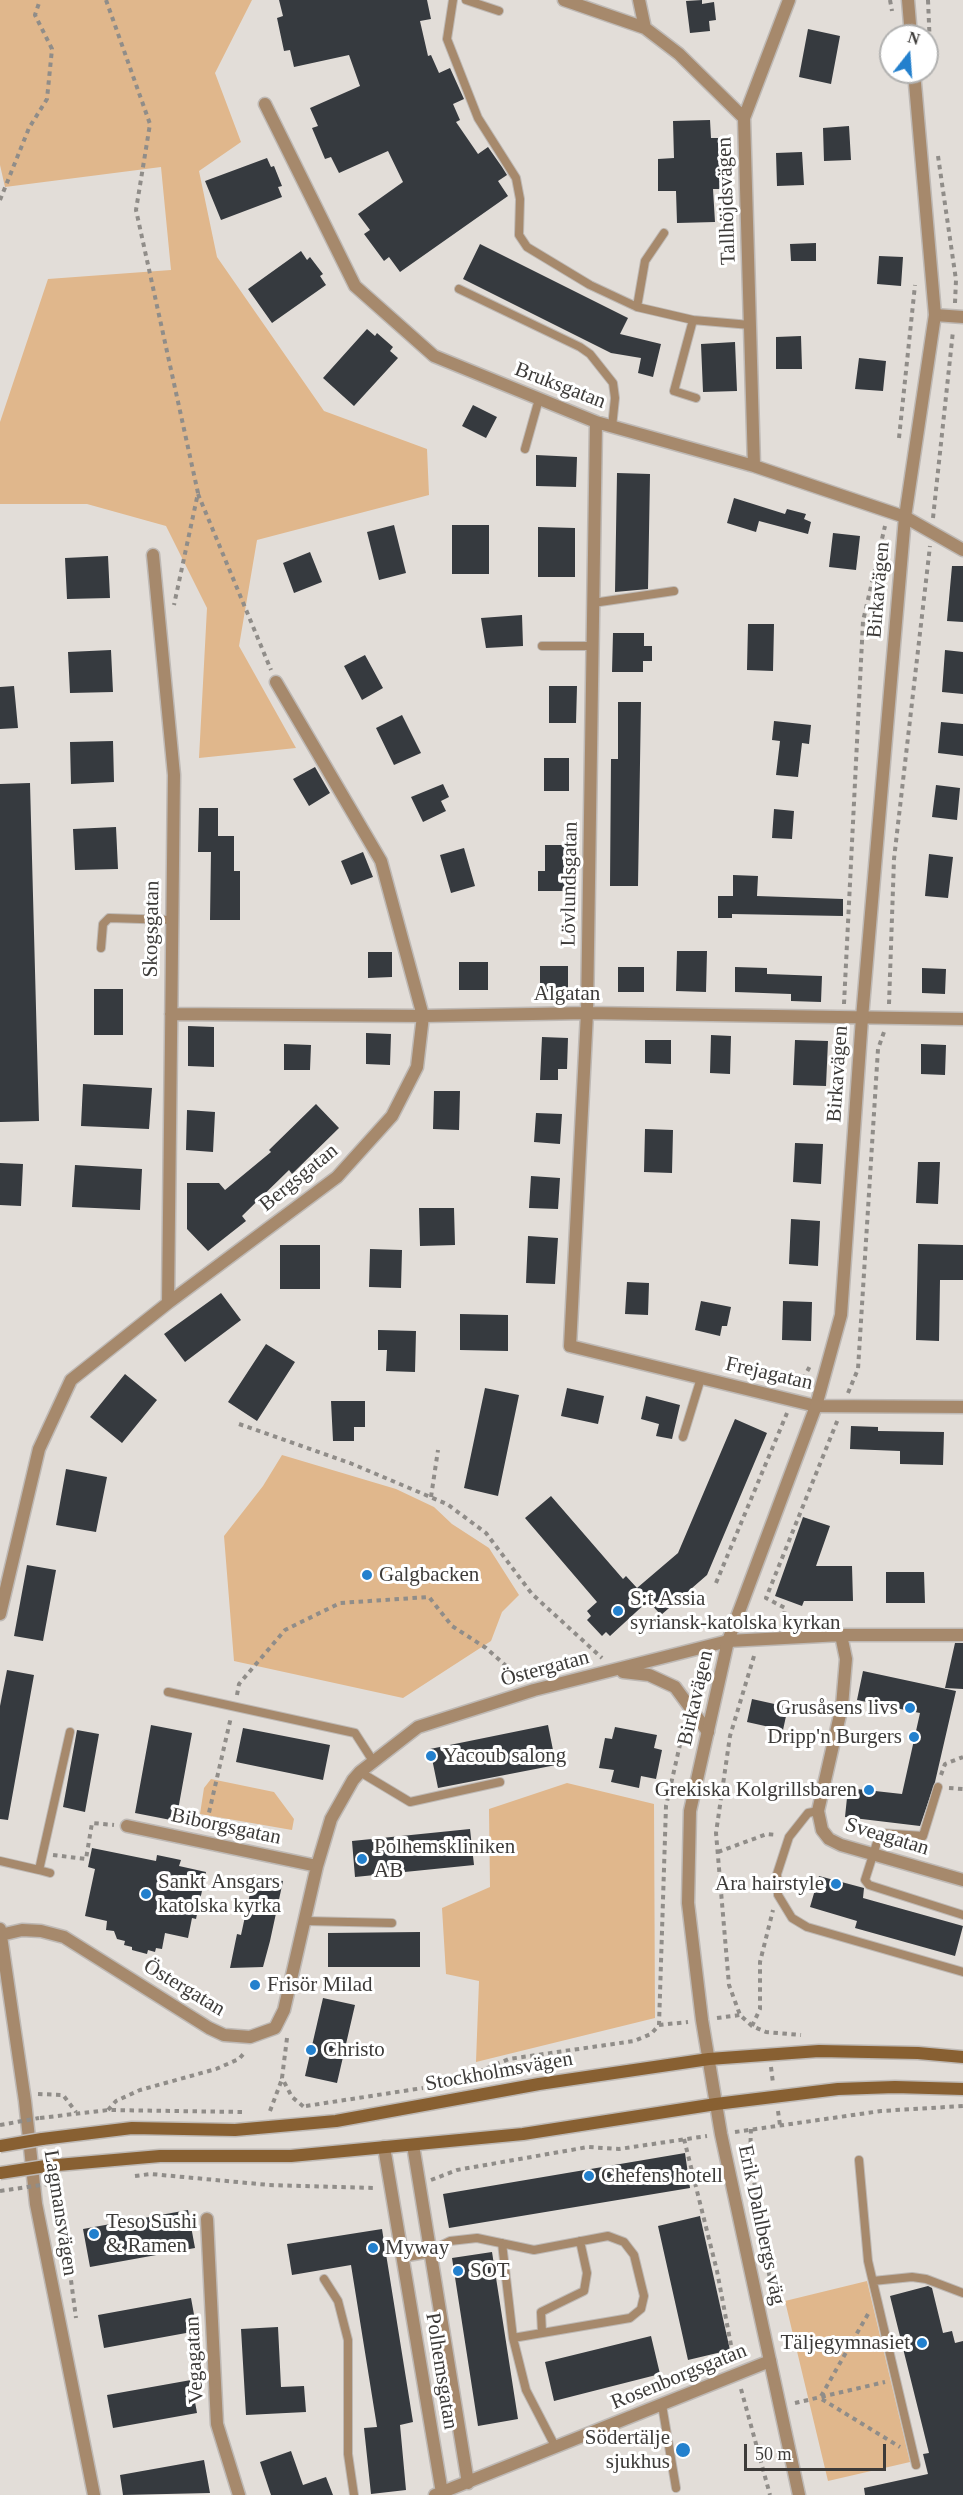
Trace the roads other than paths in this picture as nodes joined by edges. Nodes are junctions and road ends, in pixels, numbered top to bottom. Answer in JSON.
{"nodes":[{"id":1,"x":453,"y":0,"type":"edge"},
{"id":2,"x":465,"y":0,"type":"edge"},
{"id":3,"x":564,"y":0,"type":"edge"},
{"id":4,"x":639,"y":0,"type":"edge"},
{"id":5,"x":789,"y":0,"type":"edge"},
{"id":6,"x":908,"y":0,"type":"edge"},
{"id":7,"x":499,"y":11,"type":"dead end"},
{"id":8,"x":910,"y":24,"type":"edge"},
{"id":9,"x":645,"y":28,"type":"junction"},
{"id":10,"x":915,"y":84,"type":"edge"},
{"id":11,"x":265,"y":104,"type":"dead end"},
{"id":12,"x":744,"y":118,"type":"junction"},
{"id":13,"x":664,"y":233,"type":"dead end"},
{"id":14,"x":459,"y":289,"type":"dead end"},
{"id":15,"x":637,"y":307,"type":"junction"},
{"id":16,"x":935,"y":315,"type":"junction"},
{"id":17,"x":963,"y":317,"type":"edge"},
{"id":18,"x":693,"y":320,"type":"junction"},
{"id":19,"x":750,"y":325,"type":"junction"},
{"id":20,"x":696,"y":398,"type":"dead end"},
{"id":21,"x":540,"y":399,"type":"junction"},
{"id":22,"x":596,"y":422,"type":"junction"},
{"id":23,"x":612,"y":427,"type":"junction"},
{"id":24,"x":525,"y":448,"type":"dead end"},
{"id":25,"x":754,"y":466,"type":"junction"},
{"id":26,"x":905,"y":517,"type":"junction"},
{"id":27,"x":963,"y":550,"type":"edge"},
{"id":28,"x":153,"y":555,"type":"dead end"},
{"id":29,"x":674,"y":591,"type":"dead end"},
{"id":30,"x":593,"y":603,"type":"junction"},
{"id":31,"x":542,"y":646,"type":"dead end"},
{"id":32,"x":593,"y":646,"type":"junction"},
{"id":33,"x":276,"y":682,"type":"road end"},
{"id":34,"x":172,"y":920,"type":"junction"},
{"id":35,"x":101,"y":948,"type":"dead end"},
{"id":36,"x":587,"y":1013,"type":"junction"},
{"id":37,"x":171,"y":1014,"type":"junction"},
{"id":38,"x":423,"y":1016,"type":"junction"},
{"id":39,"x":862,"y":1017,"type":"junction"},
{"id":40,"x":963,"y":1019,"type":"edge"},
{"id":41,"x":168,"y":1303,"type":"junction"},
{"id":42,"x":570,"y":1347,"type":"joint"},
{"id":43,"x":701,"y":1378,"type":"junction"},
{"id":44,"x":816,"y":1406,"type":"junction"},
{"id":45,"x":963,"y":1407,"type":"edge"},
{"id":46,"x":683,"y":1437,"type":"dead end"},
{"id":47,"x":0,"y":1614,"type":"edge"},
{"id":48,"x":842,"y":1635,"type":"junction"},
{"id":49,"x":963,"y":1635,"type":"edge"},
{"id":50,"x":728,"y":1641,"type":"junction"},
{"id":51,"x":616,"y":1671,"type":"junction"},
{"id":52,"x":168,"y":1692,"type":"dead end"},
{"id":53,"x":70,"y":1732,"type":"dead end"},
{"id":54,"x":708,"y":1732,"type":"junction"},
{"id":55,"x":373,"y":1761,"type":"junction"},
{"id":56,"x":360,"y":1772,"type":"junction"},
{"id":57,"x":500,"y":1782,"type":"dead end"},
{"id":58,"x":938,"y":1786,"type":"road end"},
{"id":59,"x":818,"y":1811,"type":"junction"},
{"id":60,"x":127,"y":1826,"type":"road end"},
{"id":61,"x":873,"y":1854,"type":"junction"},
{"id":62,"x":0,"y":1861,"type":"edge"},
{"id":63,"x":317,"y":1866,"type":"junction"},
{"id":64,"x":39,"y":1870,"type":"junction"},
{"id":65,"x":50,"y":1873,"type":"dead end"},
{"id":66,"x":963,"y":1880,"type":"edge"},
{"id":67,"x":963,"y":1915,"type":"edge"},
{"id":68,"x":304,"y":1921,"type":"junction"},
{"id":69,"x":392,"y":1923,"type":"dead end"},
{"id":70,"x":1,"y":1932,"type":"edge"},
{"id":71,"x":963,"y":1972,"type":"edge"},
{"id":72,"x":963,"y":2057,"type":"edge"},
{"id":73,"x":709,"y":2058,"type":"junction"},
{"id":74,"x":963,"y":2089,"type":"edge"},
{"id":75,"x":716,"y":2104,"type":"junction"},
{"id":76,"x":413,"y":2145,"type":"junction"},
{"id":77,"x":0,"y":2146,"type":"edge"},
{"id":78,"x":384,"y":2147,"type":"junction"},
{"id":79,"x":859,"y":2160,"type":"dead end"},
{"id":80,"x":0,"y":2173,"type":"edge"},
{"id":81,"x":207,"y":2219,"type":"dead end"},
{"id":82,"x":580,"y":2241,"type":"junction"},
{"id":83,"x":502,"y":2243,"type":"junction"},
{"id":84,"x":430,"y":2251,"type":"junction"},
{"id":85,"x":402,"y":2256,"type":"junction"},
{"id":86,"x":324,"y":2279,"type":"dead end"},
{"id":87,"x":873,"y":2281,"type":"junction"},
{"id":88,"x":963,"y":2293,"type":"edge"},
{"id":89,"x":542,"y":2333,"type":"junction"},
{"id":90,"x":513,"y":2338,"type":"junction"},
{"id":91,"x":770,"y":2361,"type":"junction"},
{"id":92,"x":662,"y":2405,"type":"junction"},
{"id":93,"x":556,"y":2448,"type":"junction"},
{"id":94,"x":916,"y":2466,"type":"dead end"},
{"id":95,"x":468,"y":2483,"type":"junction"},
{"id":96,"x":676,"y":2488,"type":"dead end"},
{"id":97,"x":446,"y":2493,"type":"edge"},
{"id":98,"x":94,"y":2495,"type":"edge"},
{"id":99,"x":239,"y":2495,"type":"edge"},
{"id":100,"x":354,"y":2495,"type":"edge"},
{"id":101,"x":800,"y":2495,"type":"edge"}],
"edges":[{"from":1,"to":15,"type":"lane"},
{"from":2,"to":7,"type":"lane"},
{"from":3,"to":9,"type":"street","name":"Tallhöjdsvägen"},
{"from":4,"to":9,"type":"street"},
{"from":5,"to":12,"type":"street"},
{"from":6,"to":8,"type":"street"},
{"from":9,"to":12,"type":"street","name":"Tallhöjdsvägen"},
{"from":10,"to":16,"type":"street","name":"Birkavägen"},
{"from":11,"to":21,"type":"street","name":"Bruksgatan"},
{"from":12,"to":19,"type":"street","name":"Tallhöjdsvägen"},
{"from":13,"to":15,"type":"lane"},
{"from":14,"to":23,"type":"lane"},
{"from":15,"to":18,"type":"lane"},
{"from":16,"to":17,"type":"street"},
{"from":16,"to":26,"type":"street","name":"Birkavägen"},
{"from":18,"to":19,"type":"lane"},
{"from":18,"to":20,"type":"lane"},
{"from":19,"to":25,"type":"street","name":"Tallhöjdsvägen"},
{"from":21,"to":22,"type":"street","name":"Bruksgatan"},
{"from":21,"to":24,"type":"lane"},
{"from":22,"to":23,"type":"street","name":"Bruksgatan"},
{"from":22,"to":30,"type":"street","name":"Lövlundsgatan"},
{"from":23,"to":25,"type":"street","name":"Bruksgatan"},
{"from":25,"to":26,"type":"street","name":"Bruksgatan"},
{"from":26,"to":27,"type":"street","name":"Bruksgatan"},
{"from":26,"to":39,"type":"street","name":"Birkavägen"},
{"from":28,"to":34,"type":"street","name":"Skogsgatan"},
{"from":29,"to":30,"type":"lane"},
{"from":30,"to":32,"type":"street","name":"Lövlundsgatan"},
{"from":31,"to":32,"type":"lane"},
{"from":32,"to":36,"type":"street","name":"Lövlundsgatan"},
{"from":33,"to":38,"type":"street","name":"Bergsgatan"},
{"from":34,"to":35,"type":"lane"},
{"from":34,"to":37,"type":"street","name":"Skogsgatan"},
{"from":36,"to":38,"type":"street","name":"Algatan"},
{"from":36,"to":39,"type":"street","name":"Algatan"},
{"from":36,"to":42,"type":"street","name":"Lövlundsgatan"},
{"from":37,"to":38,"type":"street","name":"Algatan"},
{"from":37,"to":41,"type":"street","name":"Skogsgatan"},
{"from":38,"to":41,"type":"street","name":"Bergsgatan"},
{"from":39,"to":40,"type":"street","name":"Algatan"},
{"from":39,"to":44,"type":"street","name":"Birkavägen"},
{"from":41,"to":47,"type":"street","name":"Bergsgatan"},
{"from":42,"to":43,"type":"street","name":"Frejagatan"},
{"from":43,"to":44,"type":"street","name":"Frejagatan"},
{"from":43,"to":46,"type":"lane"},
{"from":44,"to":45,"type":"street","name":"Frejagatan"},
{"from":44,"to":50,"type":"street","name":"Birkavägen"},
{"from":48,"to":49,"type":"street","name":"Östergatan"},
{"from":48,"to":50,"type":"street","name":"Östergatan"},
{"from":48,"to":59,"type":"street","name":"Sveagatan"},
{"from":50,"to":51,"type":"street","name":"Östergatan"},
{"from":50,"to":54,"type":"street","name":"Birkavägen"},
{"from":51,"to":54,"type":"street","name":"Östergatan"},
{"from":51,"to":55,"type":"street","name":"Östergatan"},
{"from":52,"to":55,"type":"lane"},
{"from":53,"to":64,"type":"lane"},
{"from":54,"to":73,"type":"street","name":"Birkavägen"},
{"from":55,"to":56,"type":"street","name":"Östergatan"},
{"from":56,"to":57,"type":"lane"},
{"from":56,"to":63,"type":"street","name":"Östergatan"},
{"from":58,"to":61,"type":"lane"},
{"from":59,"to":61,"type":"street","name":"Sveagatan"},
{"from":59,"to":71,"type":"lane"},
{"from":60,"to":63,"type":"street","name":"Biborgsgatan"},
{"from":61,"to":66,"type":"street","name":"Sveagatan"},
{"from":61,"to":67,"type":"lane"},
{"from":62,"to":64,"type":"lane"},
{"from":63,"to":68,"type":"street","name":"Östergatan"},
{"from":64,"to":65,"type":"lane"},
{"from":68,"to":69,"type":"lane"},
{"from":68,"to":70,"type":"street","name":"Östergatan"},
{"from":70,"to":98,"type":"street","name":"Lagmansvägen"},
{"from":72,"to":73,"type":"main road","name":"Stockholmsvägen"},
{"from":73,"to":75,"type":"street","name":"Birkavägen"},
{"from":73,"to":77,"type":"main road","name":"Stockholmsvägen","bridge":true},
{"from":74,"to":75,"type":"main road"},
{"from":75,"to":76,"type":"main road"},
{"from":75,"to":91,"type":"street","name":"Erik Dahlbergs väg"},
{"from":76,"to":78,"type":"main road"},
{"from":76,"to":84,"type":"street","name":"Polhemsgatan"},
{"from":78,"to":80,"type":"main road","bridge":true},
{"from":78,"to":85,"type":"street","name":"Polhemsgatan"},
{"from":79,"to":87,"type":"lane"},
{"from":81,"to":99,"type":"street","name":"Vegagatan"},
{"from":82,"to":83,"type":"lane"},
{"from":82,"to":89,"type":"lane"},
{"from":82,"to":89,"type":"lane"},
{"from":83,"to":84,"type":"lane"},
{"from":83,"to":90,"type":"lane"},
{"from":84,"to":85,"type":"street"},
{"from":84,"to":95,"type":"street","name":"Polhemsgatan"},
{"from":85,"to":97,"type":"street","name":"Polhemsgatan"},
{"from":86,"to":100,"type":"lane"},
{"from":87,"to":88,"type":"lane"},
{"from":87,"to":94,"type":"lane"},
{"from":89,"to":90,"type":"lane"},
{"from":90,"to":93,"type":"lane"},
{"from":91,"to":92,"type":"street","name":"Rosenborgsgatan"},
{"from":91,"to":101,"type":"street","name":"Erik Dahlbergs väg"},
{"from":92,"to":93,"type":"street","name":"Rosenborgsgatan"},
{"from":92,"to":96,"type":"lane"},
{"from":93,"to":95,"type":"street","name":"Rosenborgsgatan"},
{"from":95,"to":97,"type":"street","name":"Rosenborgsgatan"}]}
